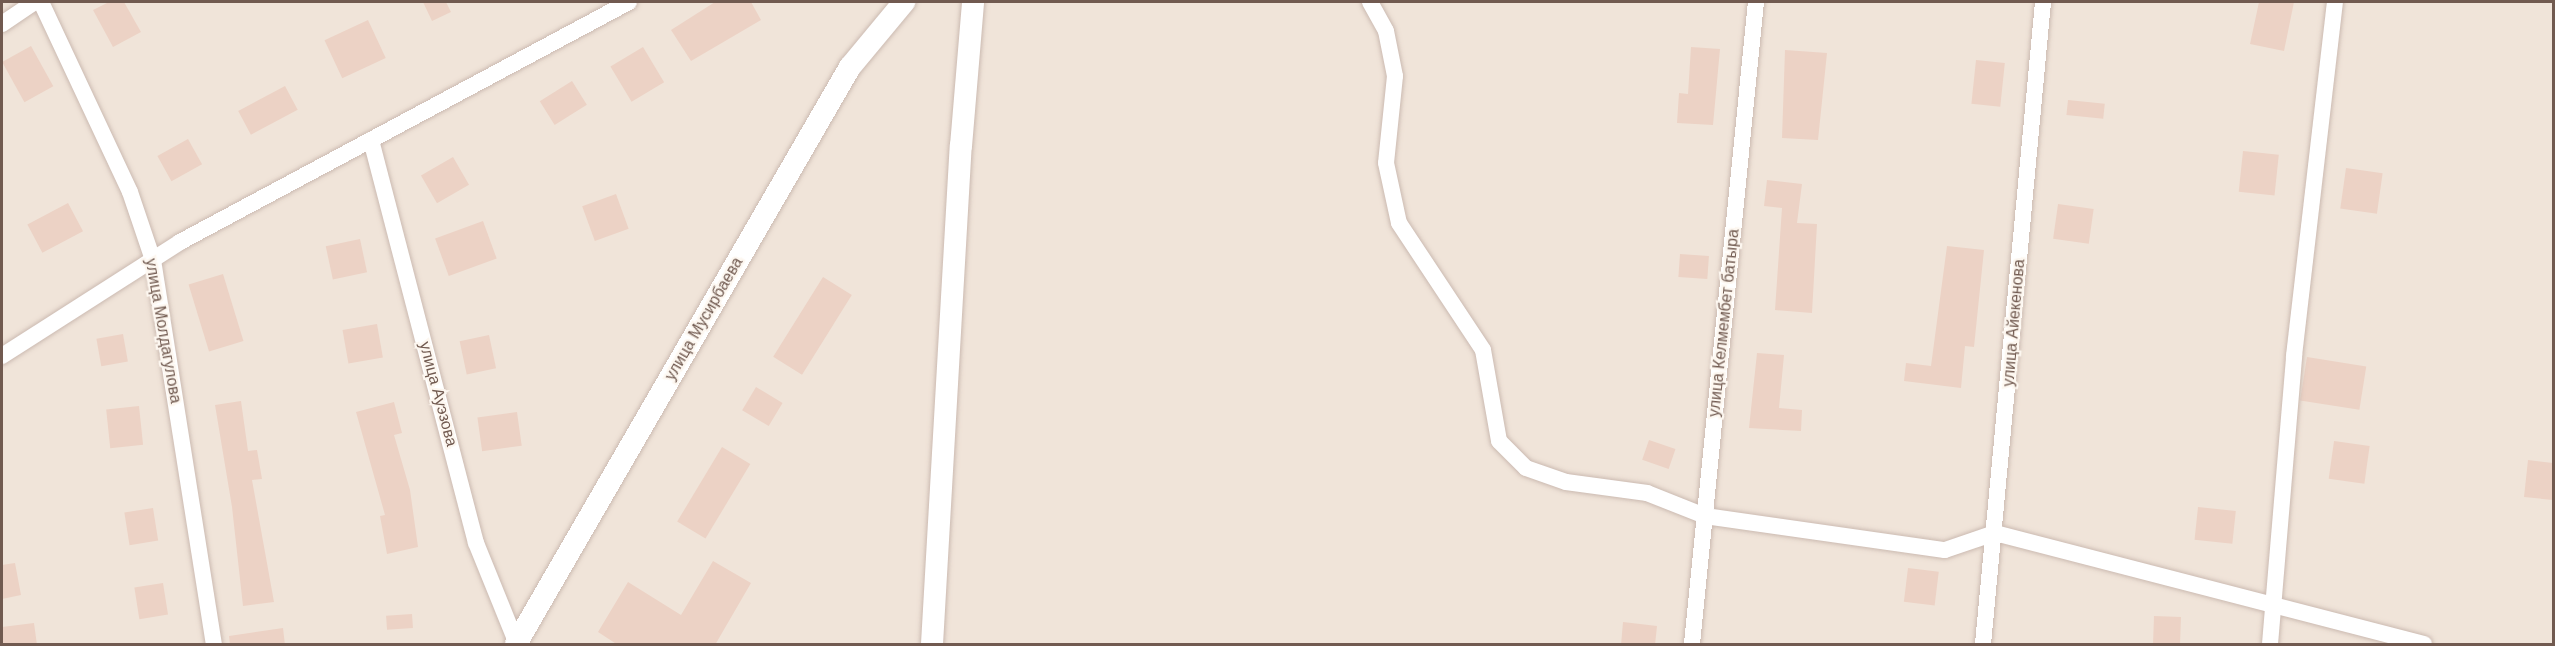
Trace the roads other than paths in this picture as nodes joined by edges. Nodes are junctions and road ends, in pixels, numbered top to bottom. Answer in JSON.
{"nodes":[{"id":1,"x":35,"y":2,"type":"edge"},
{"id":2,"x":41,"y":2,"type":"edge"},
{"id":3,"x":629,"y":2,"type":"edge"},
{"id":4,"x":904,"y":2,"type":"edge"},
{"id":5,"x":973,"y":2,"type":"edge"},
{"id":6,"x":1370,"y":2,"type":"edge"},
{"id":7,"x":1755,"y":2,"type":"edge"},
{"id":8,"x":2043,"y":2,"type":"edge"},
{"id":9,"x":2335,"y":2,"type":"edge"},
{"id":10,"x":2,"y":24,"type":"edge"},
{"id":11,"x":371,"y":140,"type":"junction"},
{"id":12,"x":153,"y":260,"type":"junction"},
{"id":13,"x":2,"y":356,"type":"edge"},
{"id":14,"x":1705,"y":516,"type":"junction"},
{"id":15,"x":1995,"y":533,"type":"junction"},
{"id":16,"x":2272,"y":605,"type":"junction"},
{"id":17,"x":517,"y":644,"type":"edge"},
{"id":18,"x":214,"y":645,"type":"edge"},
{"id":19,"x":932,"y":645,"type":"edge"},
{"id":20,"x":1692,"y":645,"type":"edge"},
{"id":21,"x":1983,"y":645,"type":"edge"},
{"id":22,"x":2270,"y":645,"type":"edge"},
{"id":23,"x":2424,"y":645,"type":"edge"}],
"edges":[{"from":1,"to":10,"type":"street"},
{"from":2,"to":12,"type":"street","name":"улица Молдагулова"},
{"from":3,"to":11,"type":"street"},
{"from":4,"to":17,"type":"street","name":"улица Мусирбаева"},
{"from":5,"to":19,"type":"street"},
{"from":6,"to":14,"type":"street"},
{"from":7,"to":14,"type":"street","name":"улица Келмембет батыра"},
{"from":8,"to":15,"type":"street","name":"улица Айекенова"},
{"from":9,"to":16,"type":"street"},
{"from":11,"to":12,"type":"street"},
{"from":11,"to":17,"type":"street","name":"улица Ауэзова"},
{"from":12,"to":13,"type":"street"},
{"from":12,"to":18,"type":"street","name":"улица Молдагулова"},
{"from":14,"to":15,"type":"street"},
{"from":14,"to":20,"type":"street","name":"улица Келмембет батыра"},
{"from":15,"to":16,"type":"street"},
{"from":15,"to":21,"type":"street","name":"улица Айекенова"},
{"from":16,"to":22,"type":"street"},
{"from":16,"to":23,"type":"street"}]}
